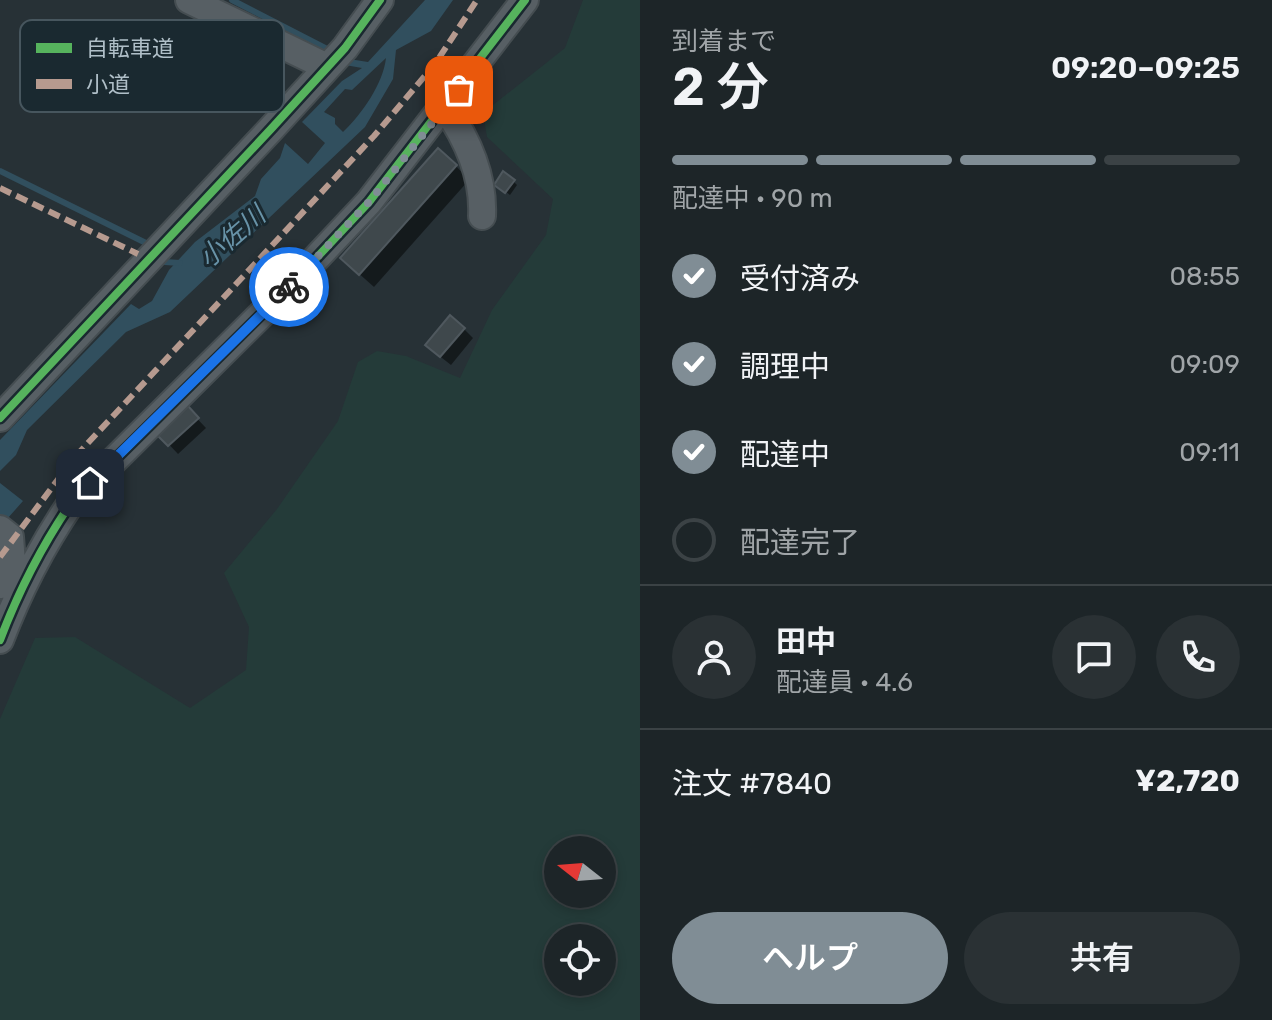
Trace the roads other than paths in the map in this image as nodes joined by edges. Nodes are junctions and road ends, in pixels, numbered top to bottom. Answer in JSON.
{"nodes":[{"id":1,"x":189,"y":0,"type":"edge"},
{"id":2,"x":380,"y":0,"type":"edge"},
{"id":3,"x":525,"y":0,"type":"edge"},
{"id":4,"x":230,"y":20,"type":"edge"},
{"id":5,"x":284,"y":46,"type":"edge"},
{"id":6,"x":327,"y":67,"type":"junction"},
{"id":7,"x":445,"y":107,"type":"junction"},
{"id":8,"x":482,"y":216,"type":"dead end"},
{"id":9,"x":0,"y":418,"type":"edge"},
{"id":10,"x":5,"y":533,"type":"edge"},
{"id":11,"x":0,"y":585,"type":"edge"},
{"id":12,"x":2,"y":627,"type":"edge"}],
"edges":[{"from":1,"to":4,"type":"street"},
{"from":2,"to":6,"type":"street"},
{"from":3,"to":7,"type":"street"},
{"from":5,"to":6,"type":"street"},
{"from":6,"to":9,"type":"street"},
{"from":7,"to":8,"type":"street"},
{"from":7,"to":12,"type":"street"},
{"from":10,"to":11,"type":"street"}]}
